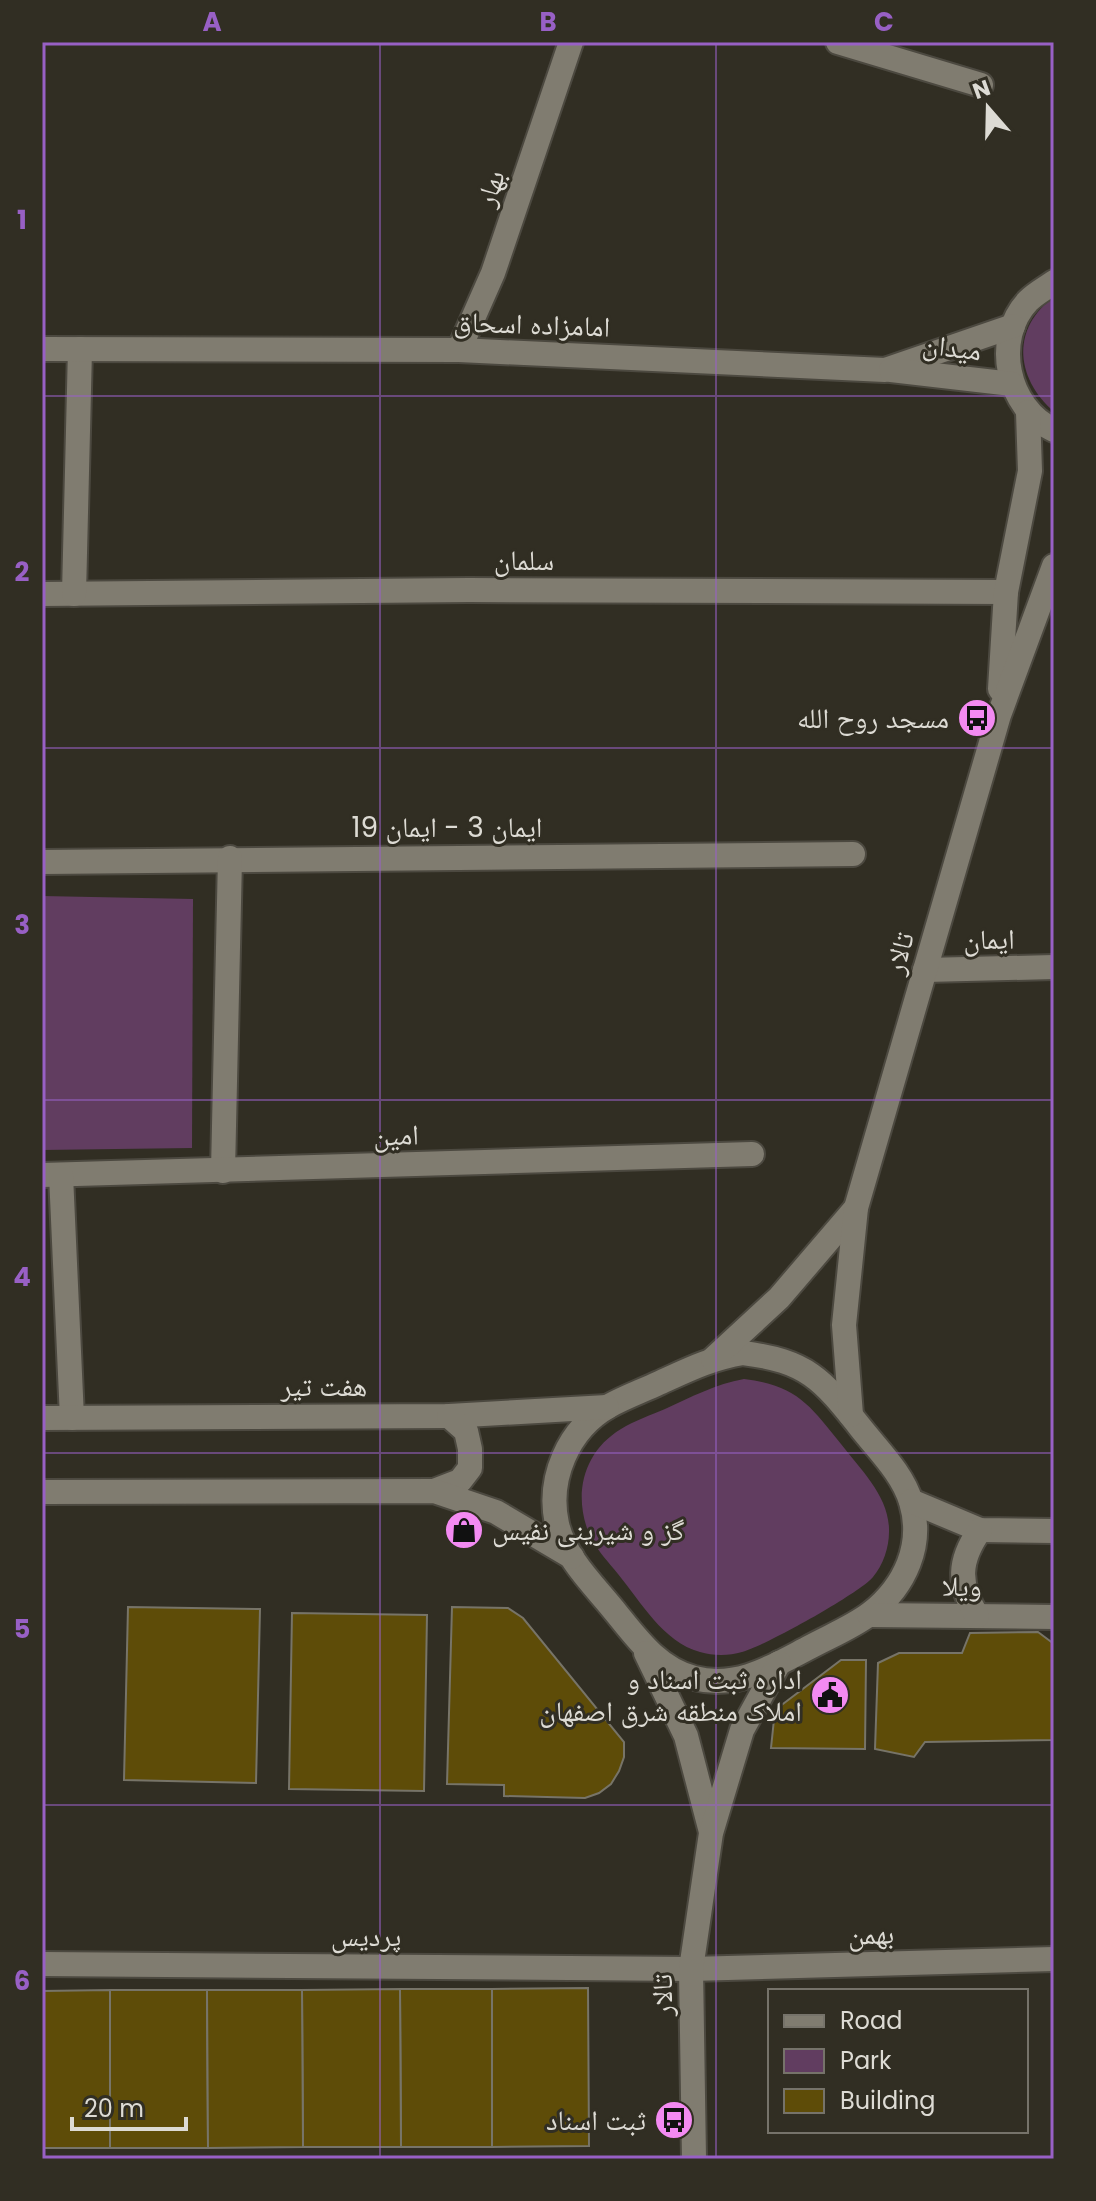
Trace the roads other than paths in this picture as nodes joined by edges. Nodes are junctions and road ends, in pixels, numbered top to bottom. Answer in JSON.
{"nodes":[{"id":1,"x":571,"y":42,"type":"edge"},
{"id":2,"x":838,"y":42,"type":"edge"},
{"id":3,"x":981,"y":85,"type":"dead end"},
{"id":4,"x":1054,"y":282,"type":"edge"},
{"id":5,"x":1013,"y":326,"type":"junction"},
{"id":6,"x":42,"y":349,"type":"edge"},
{"id":7,"x":80,"y":349,"type":"junction"},
{"id":8,"x":459,"y":350,"type":"junction"},
{"id":9,"x":885,"y":370,"type":"junction"},
{"id":10,"x":1012,"y":384,"type":"junction"},
{"id":11,"x":1028,"y":412,"type":"junction"},
{"id":12,"x":1054,"y":430,"type":"edge"},
{"id":13,"x":1054,"y":566,"type":"edge"},
{"id":14,"x":1006,"y":592,"type":"junction"},
{"id":15,"x":42,"y":594,"type":"edge"},
{"id":16,"x":74,"y":594,"type":"junction"},
{"id":17,"x":999,"y":715,"type":"junction"},
{"id":18,"x":853,"y":854,"type":"dead end"},
{"id":19,"x":230,"y":858,"type":"junction"},
{"id":20,"x":42,"y":862,"type":"edge"},
{"id":21,"x":1054,"y":967,"type":"edge"},
{"id":22,"x":925,"y":970,"type":"junction"},
{"id":23,"x":752,"y":1154,"type":"dead end"},
{"id":24,"x":223,"y":1171,"type":"junction"},
{"id":25,"x":52,"y":1175,"type":"edge"},
{"id":26,"x":856,"y":1208,"type":"junction"},
{"id":27,"x":713,"y":1359,"type":"junction"},
{"id":28,"x":607,"y":1407,"type":"junction"},
{"id":29,"x":851,"y":1415,"type":"junction"},
{"id":30,"x":449,"y":1416,"type":"junction"},
{"id":31,"x":42,"y":1418,"type":"edge"},
{"id":32,"x":72,"y":1418,"type":"junction"},
{"id":33,"x":434,"y":1491,"type":"junction"},
{"id":34,"x":42,"y":1492,"type":"edge"},
{"id":35,"x":911,"y":1501,"type":"junction"},
{"id":36,"x":980,"y":1530,"type":"junction"},
{"id":37,"x":1054,"y":1531,"type":"edge"},
{"id":38,"x":572,"y":1557,"type":"junction"},
{"id":39,"x":869,"y":1615,"type":"junction"},
{"id":40,"x":977,"y":1616,"type":"junction"},
{"id":41,"x":1054,"y":1617,"type":"edge"},
{"id":42,"x":644,"y":1647,"type":"junction"},
{"id":43,"x":779,"y":1663,"type":"junction"},
{"id":44,"x":711,"y":1833,"type":"junction"},
{"id":45,"x":1054,"y":1959,"type":"edge"},
{"id":46,"x":42,"y":1964,"type":"edge"},
{"id":47,"x":691,"y":1969,"type":"junction"},
{"id":48,"x":694,"y":2159,"type":"edge"}],
"edges":[{"from":1,"to":8,"type":"street","name":"بهار"},
{"from":2,"to":3,"type":"street"},
{"from":4,"to":5,"type":"street","name":"میدان"},
{"from":5,"to":9,"type":"street","name":"امامزاده اسحاق"},
{"from":5,"to":10,"type":"street","name":"میدان"},
{"from":6,"to":7,"type":"street","name":"امامزاده اسحاق"},
{"from":7,"to":8,"type":"street","name":"امامزاده اسحاق"},
{"from":7,"to":16,"type":"street"},
{"from":8,"to":9,"type":"street","name":"امامزاده اسحاق"},
{"from":9,"to":10,"type":"street","name":"میدان"},
{"from":10,"to":11,"type":"street","name":"میدان"},
{"from":11,"to":12,"type":"street","name":"میدان"},
{"from":11,"to":14,"type":"street","name":"تالار"},
{"from":13,"to":17,"type":"street","name":"تالار"},
{"from":14,"to":16,"type":"street","name":"سلمان"},
{"from":14,"to":17,"type":"street","name":"تالار"},
{"from":15,"to":16,"type":"street","name":"سلمان"},
{"from":17,"to":22,"type":"street","name":"تالار"},
{"from":18,"to":19,"type":"street","name":"ایمان 3 - ایمان 19"},
{"from":19,"to":20,"type":"street","name":"ایمان 3 - ایمان 19"},
{"from":19,"to":24,"type":"street"},
{"from":21,"to":22,"type":"street","name":"ایمان"},
{"from":22,"to":26,"type":"street","name":"تالار"},
{"from":23,"to":24,"type":"street","name":"امین"},
{"from":24,"to":25,"type":"street","name":"امین"},
{"from":25,"to":32,"type":"street"},
{"from":26,"to":27,"type":"street","name":"تالار"},
{"from":26,"to":29,"type":"street","name":"تالار"},
{"from":27,"to":28,"type":"street"},
{"from":27,"to":29,"type":"street"},
{"from":28,"to":30,"type":"street","name":"هفت تیر"},
{"from":28,"to":38,"type":"street"},
{"from":29,"to":35,"type":"street"},
{"from":30,"to":32,"type":"street","name":"هفت تیر"},
{"from":30,"to":33,"type":"street"},
{"from":31,"to":32,"type":"street","name":"هفت تیر"},
{"from":33,"to":34,"type":"street"},
{"from":33,"to":38,"type":"street"},
{"from":35,"to":36,"type":"street","name":"ویلا"},
{"from":35,"to":39,"type":"street"},
{"from":36,"to":37,"type":"street","name":"ویلا"},
{"from":36,"to":40,"type":"street"},
{"from":38,"to":42,"type":"street"},
{"from":39,"to":40,"type":"street","name":"ویلا"},
{"from":39,"to":43,"type":"street"},
{"from":40,"to":41,"type":"street","name":"ویلا"},
{"from":42,"to":43,"type":"street"},
{"from":42,"to":44,"type":"street","name":"تالار"},
{"from":43,"to":44,"type":"street","name":"تالار"},
{"from":44,"to":47,"type":"street","name":"تالار"},
{"from":45,"to":47,"type":"street","name":"بهمن"},
{"from":46,"to":47,"type":"street","name":"پردیس"},
{"from":47,"to":48,"type":"street","name":"تالار"}]}
